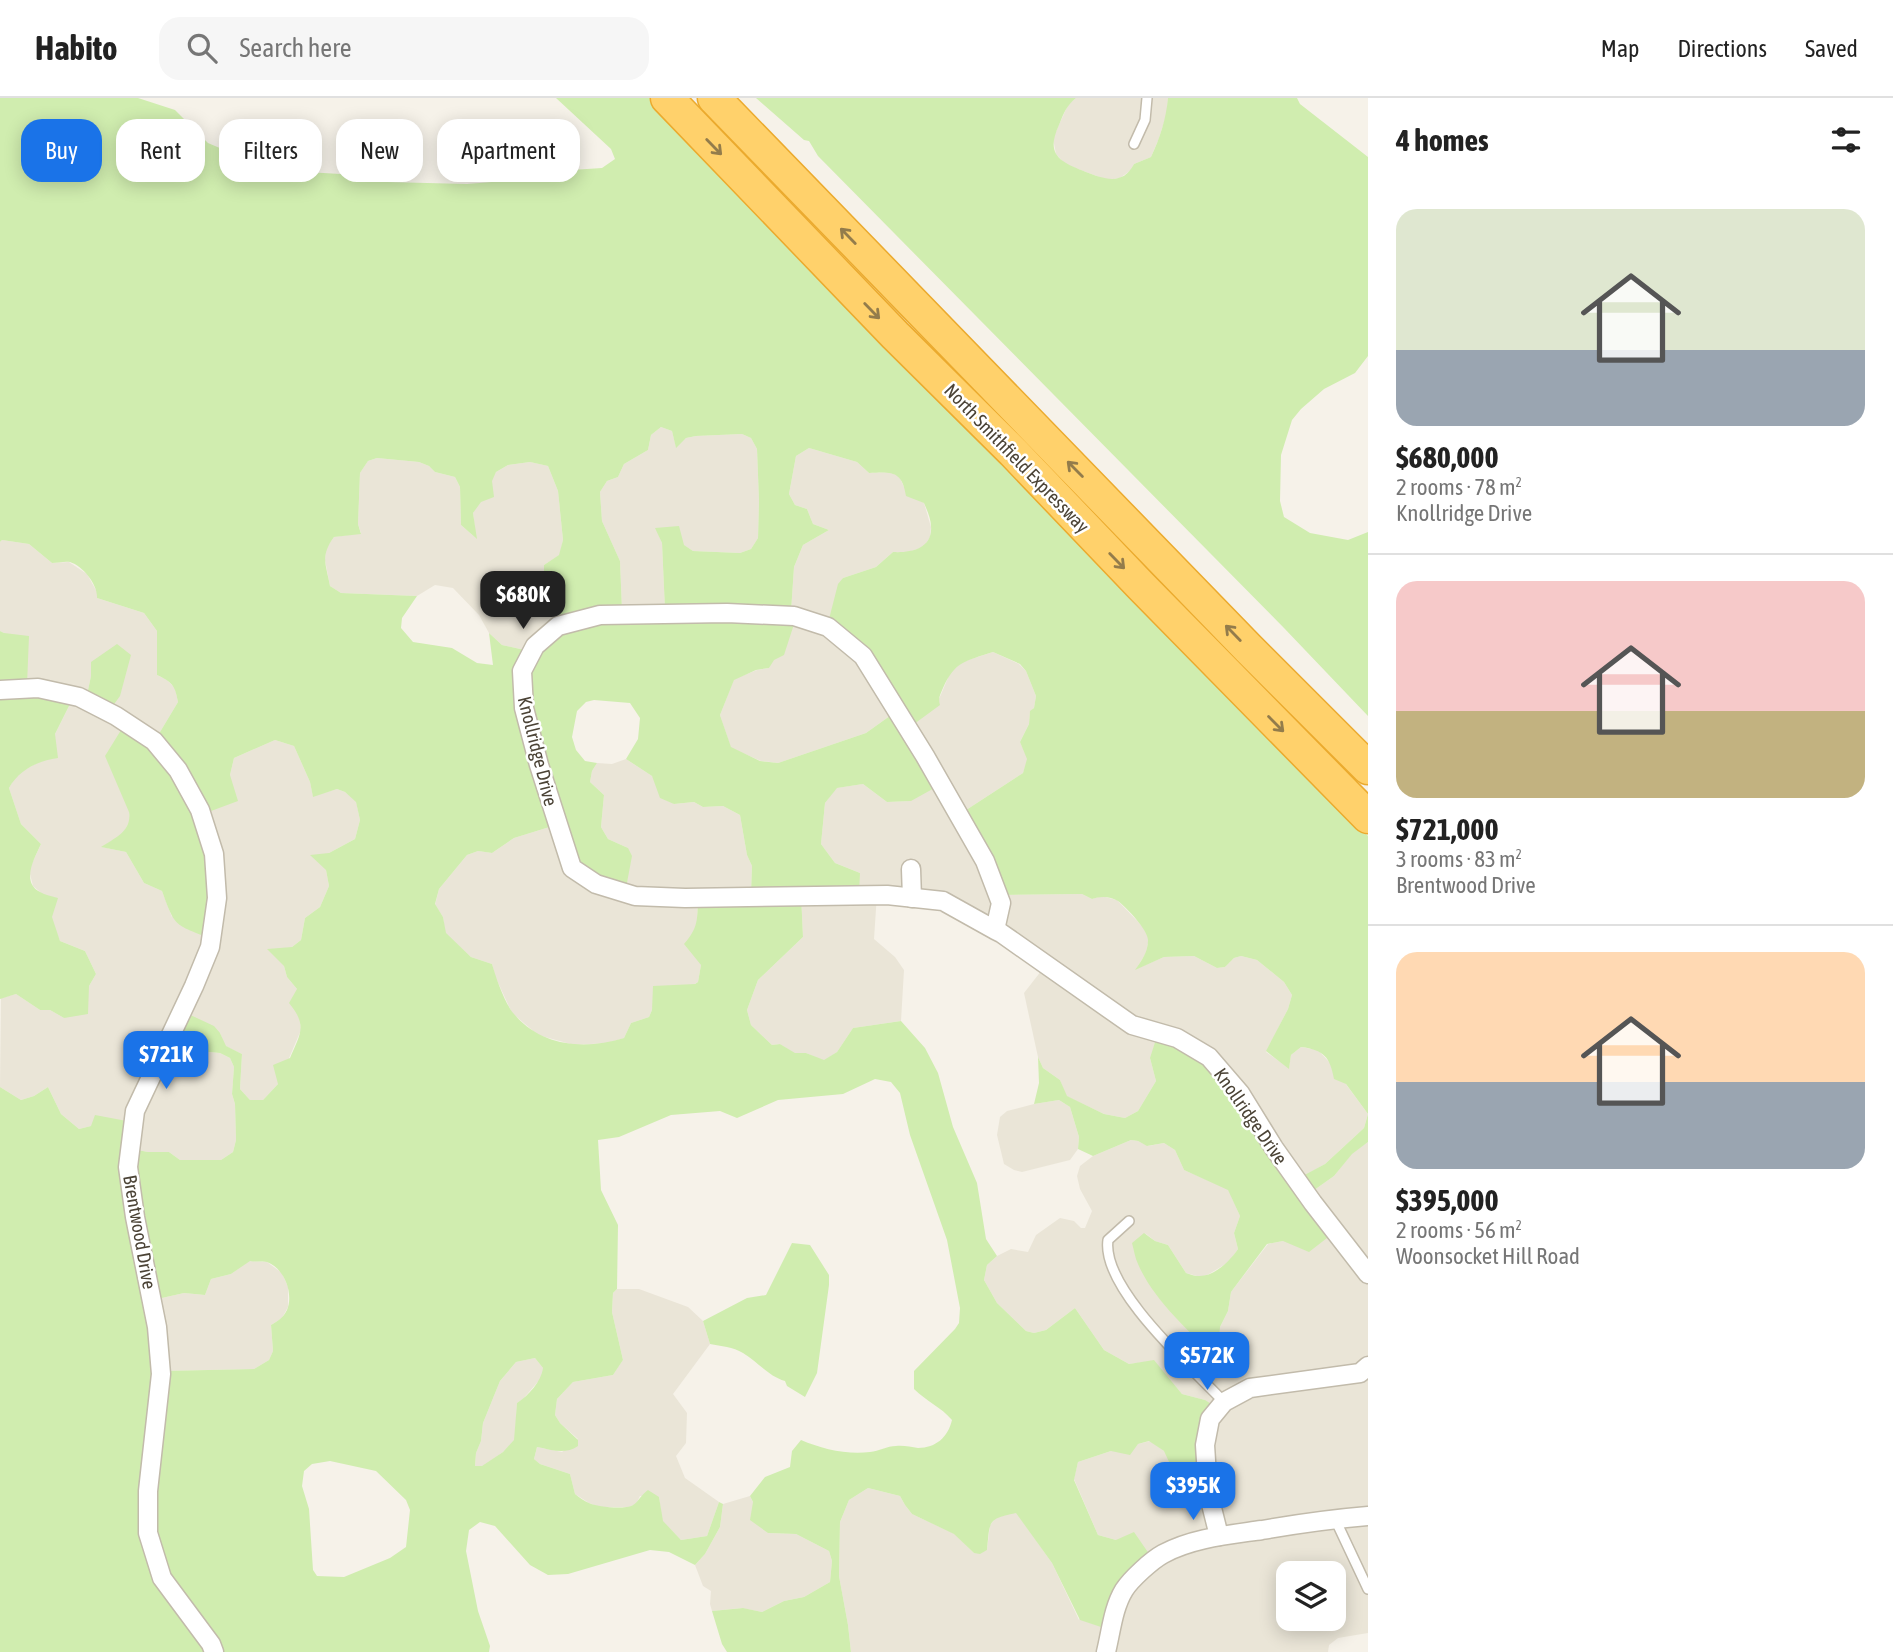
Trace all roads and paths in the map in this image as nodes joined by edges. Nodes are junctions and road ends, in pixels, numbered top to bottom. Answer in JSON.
{"nodes":[{"id":1,"x":667,"y":98,"type":"edge"},
{"id":2,"x":714,"y":98,"type":"edge"},
{"id":3,"x":1147,"y":98,"type":"edge"},
{"id":4,"x":1134,"y":144,"type":"dead end"},
{"id":5,"x":0,"y":690,"type":"edge"},
{"id":6,"x":1368,"y":768,"type":"edge"},
{"id":7,"x":1368,"y":817,"type":"edge"},
{"id":8,"x":911,"y":869,"type":"dead end"},
{"id":9,"x":912,"y":898,"type":"junction"},
{"id":10,"x":995,"y":930,"type":"junction"},
{"id":11,"x":1129,"y":1221,"type":"dead end"},
{"id":12,"x":1368,"y":1274,"type":"edge"},
{"id":13,"x":1368,"y":1366,"type":"edge"},
{"id":14,"x":1224,"y":1402,"type":"junction"},
{"id":15,"x":1368,"y":1516,"type":"edge"},
{"id":16,"x":1335,"y":1519,"type":"junction"},
{"id":17,"x":1219,"y":1536,"type":"junction"},
{"id":18,"x":1368,"y":1589,"type":"edge"},
{"id":19,"x":214,"y":1652,"type":"edge"},
{"id":20,"x":1106,"y":1652,"type":"edge"}],
"edges":[{"from":1,"to":7,"type":"highway","name":"North Smithfield Expressway","one_way":true},
{"from":6,"to":2,"type":"highway","name":"North Smithfield Expressway","one_way":true},
{"from":3,"to":4,"type":"lane"},
{"from":5,"to":19,"type":"street","name":"Brentwood Drive"},
{"from":8,"to":9,"type":"street"},
{"from":9,"to":10,"type":"street","name":"Knollridge Drive"},
{"from":9,"to":10,"type":"street","name":"Knollridge Drive"},
{"from":10,"to":12,"type":"street","name":"Knollridge Drive"},
{"from":11,"to":14,"type":"lane"},
{"from":13,"to":14,"type":"street"},
{"from":14,"to":17,"type":"street"},
{"from":15,"to":16,"type":"street"},
{"from":16,"to":17,"type":"street"},
{"from":16,"to":18,"type":"lane"},
{"from":17,"to":20,"type":"street"}]}
